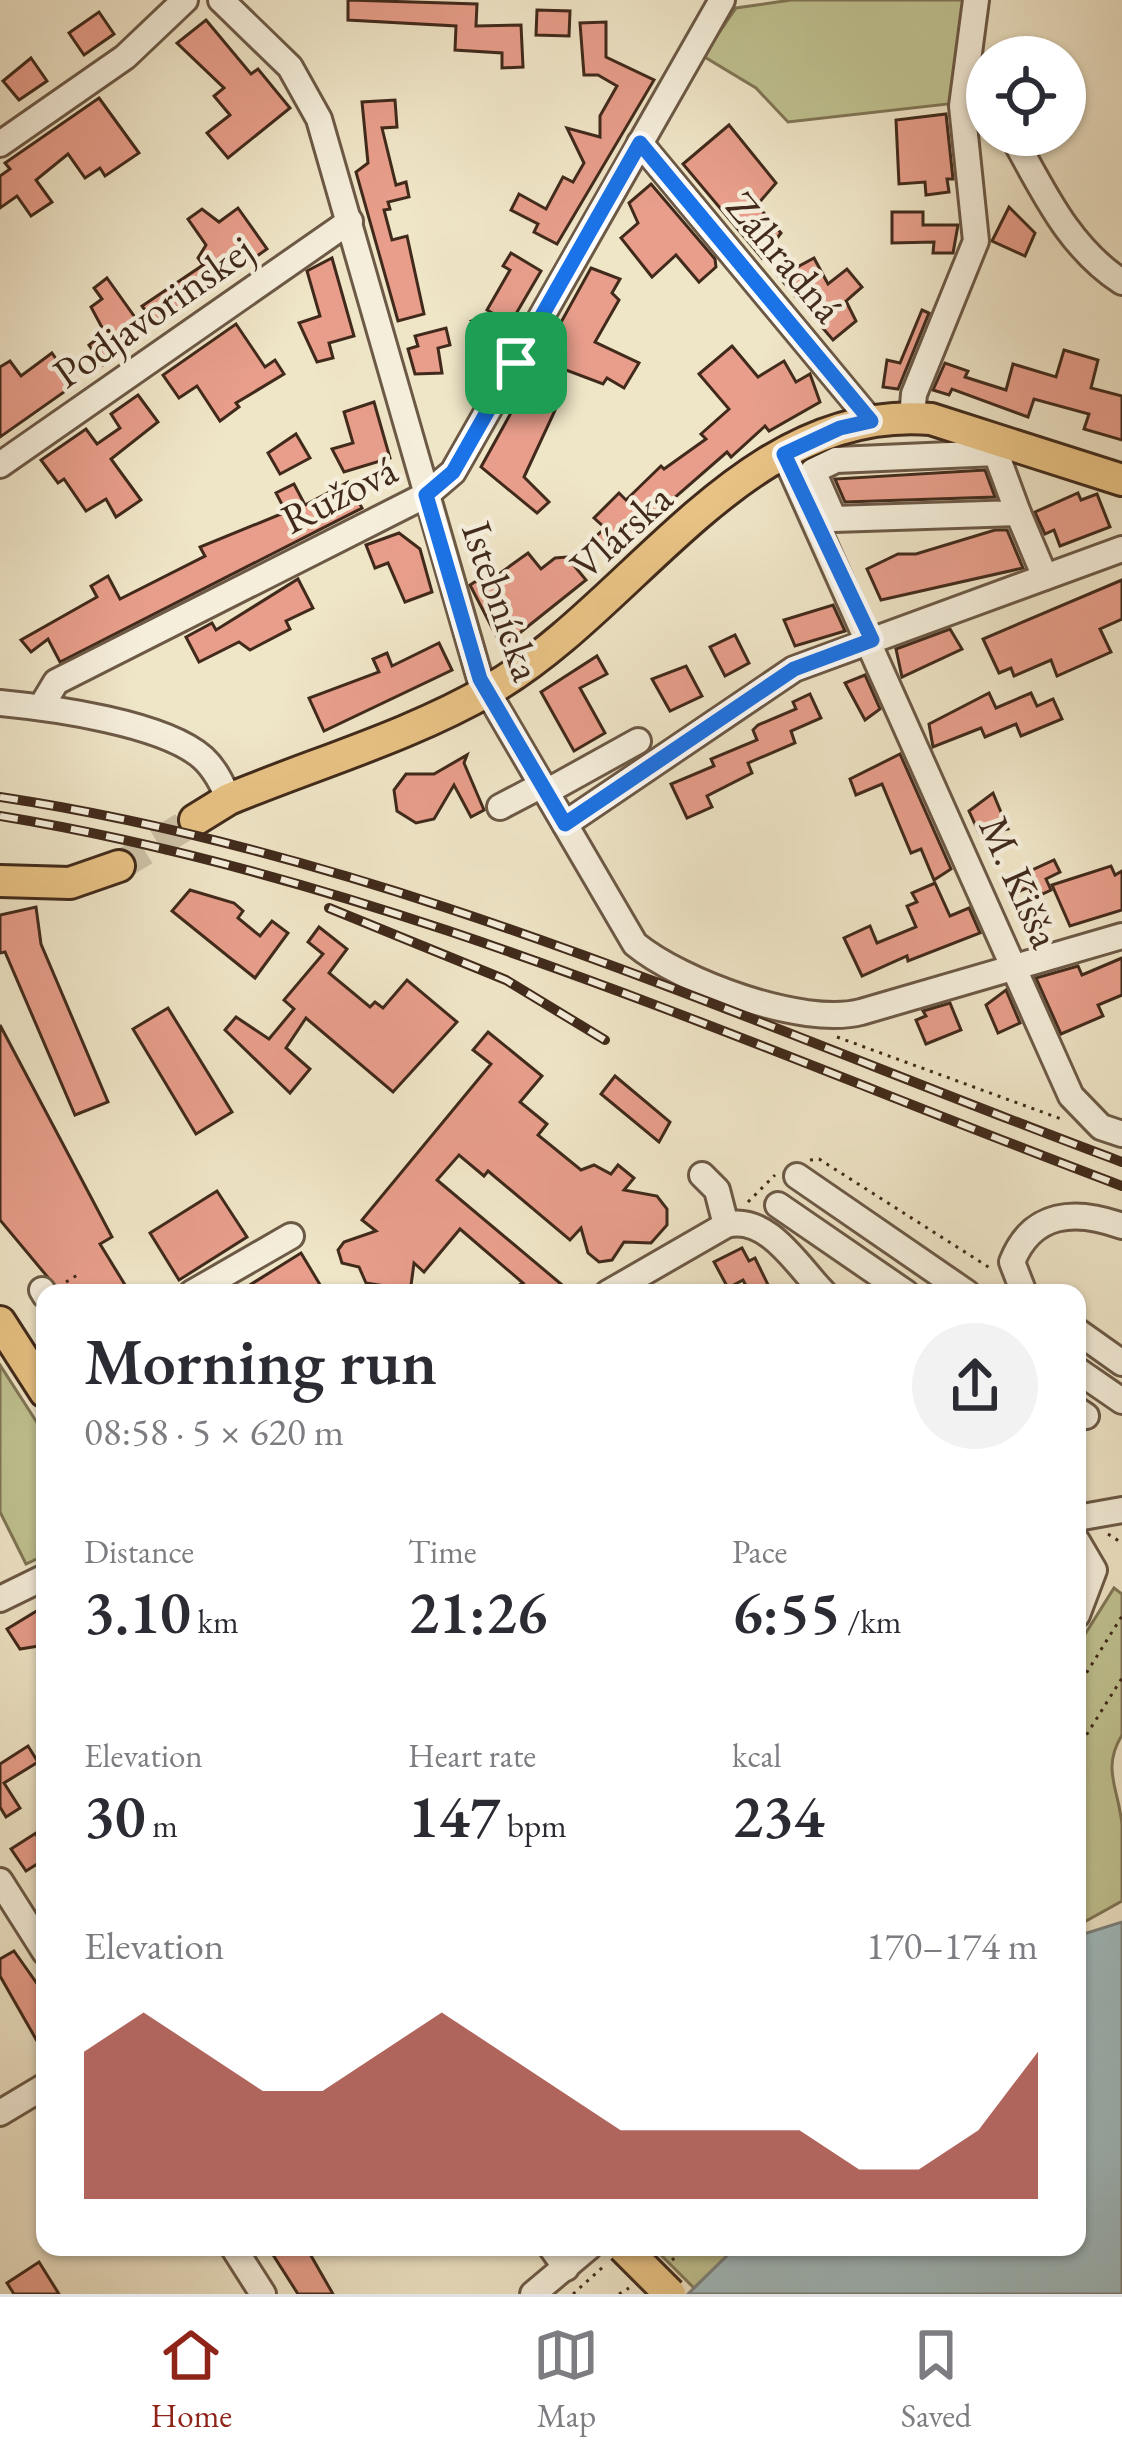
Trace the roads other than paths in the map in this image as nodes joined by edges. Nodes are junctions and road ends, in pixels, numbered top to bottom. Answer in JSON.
{"nodes":[{"id":1,"x":185,"y":0,"type":"edge"},
{"id":2,"x":221,"y":0,"type":"edge"},
{"id":3,"x":722,"y":0,"type":"edge"},
{"id":4,"x":976,"y":0,"type":"edge"},
{"id":5,"x":248,"y":12,"type":"edge"},
{"id":6,"x":972,"y":36,"type":"edge"},
{"id":7,"x":966,"y":84,"type":"edge"},
{"id":8,"x":640,"y":143,"type":"junction"},
{"id":9,"x":0,"y":144,"type":"edge"},
{"id":10,"x":966,"y":145,"type":"edge"},
{"id":11,"x":967,"y":156,"type":"edge"},
{"id":12,"x":1025,"y":156,"type":"edge"},
{"id":13,"x":350,"y":221,"type":"junction"},
{"id":14,"x":1122,"y":282,"type":"edge"},
{"id":15,"x":912,"y":417,"type":"junction"},
{"id":16,"x":871,"y":421,"type":"junction"},
{"id":17,"x":784,"y":454,"type":"junction"},
{"id":18,"x":0,"y":465,"type":"edge"},
{"id":19,"x":1122,"y":480,"type":"edge"},
{"id":20,"x":426,"y":495,"type":"junction"},
{"id":21,"x":1018,"y":513,"type":"junction"},
{"id":22,"x":824,"y":520,"type":"junction"},
{"id":23,"x":1122,"y":549,"type":"edge"},
{"id":24,"x":1045,"y":577,"type":"junction"},
{"id":25,"x":872,"y":640,"type":"junction"},
{"id":26,"x":488,"y":691,"type":"junction"},
{"id":27,"x":0,"y":703,"type":"edge"},
{"id":28,"x":40,"y":707,"type":"junction"},
{"id":29,"x":638,"y":741,"type":"dead end"},
{"id":30,"x":544,"y":788,"type":"junction"},
{"id":31,"x":230,"y":799,"type":"junction"},
{"id":32,"x":500,"y":807,"type":"dead end"},
{"id":33,"x":196,"y":820,"type":"tunnel mouth"},
{"id":34,"x":565,"y":824,"type":"junction"},
{"id":35,"x":119,"y":866,"type":"tunnel mouth"},
{"id":36,"x":0,"y":881,"type":"edge"},
{"id":37,"x":1122,"y":936,"type":"edge"},
{"id":38,"x":1014,"y":964,"type":"junction"},
{"id":39,"x":1122,"y":1134,"type":"edge"},
{"id":40,"x":796,"y":1167,"type":"road end"},
{"id":41,"x":702,"y":1175,"type":"dead end"},
{"id":42,"x":772,"y":1195,"type":"road end"},
{"id":43,"x":726,"y":1225,"type":"junction"},
{"id":44,"x":1122,"y":1226,"type":"edge"},
{"id":45,"x":291,"y":1235,"type":"dead end"},
{"id":46,"x":834,"y":1243,"type":"junction"},
{"id":47,"x":797,"y":1266,"type":"junction"},
{"id":48,"x":207,"y":1284,"type":"edge"},
{"id":49,"x":624,"y":1284,"type":"edge"},
{"id":50,"x":815,"y":1284,"type":"edge"},
{"id":51,"x":893,"y":1284,"type":"edge"},
{"id":52,"x":955,"y":1284,"type":"edge"},
{"id":53,"x":1019,"y":1284,"type":"edge"},
{"id":54,"x":0,"y":1322,"type":"edge"},
{"id":55,"x":1086,"y":1337,"type":"edge"},
{"id":56,"x":1122,"y":1363,"type":"edge"},
{"id":57,"x":36,"y":1374,"type":"edge"},
{"id":58,"x":1086,"y":1376,"type":"edge"},
{"id":59,"x":1122,"y":1401,"type":"edge"},
{"id":60,"x":1122,"y":1510,"type":"edge"},
{"id":61,"x":1086,"y":1517,"type":"edge"},
{"id":62,"x":1086,"y":1556,"type":"edge"},
{"id":63,"x":36,"y":1581,"type":"edge"},
{"id":64,"x":1086,"y":1592,"type":"edge"},
{"id":65,"x":0,"y":1598,"type":"edge"},
{"id":66,"x":0,"y":1881,"type":"edge"},
{"id":67,"x":36,"y":1938,"type":"edge"},
{"id":68,"x":36,"y":2091,"type":"edge"},
{"id":69,"x":0,"y":2113,"type":"edge"},
{"id":70,"x":239,"y":2256,"type":"edge"},
{"id":71,"x":632,"y":2256,"type":"edge"},
{"id":72,"x":558,"y":2258,"type":"edge"},
{"id":73,"x":594,"y":2258,"type":"edge"},
{"id":74,"x":263,"y":2294,"type":"edge"},
{"id":75,"x":532,"y":2294,"type":"edge"},
{"id":76,"x":670,"y":2294,"type":"edge"}],
"edges":[{"from":1,"to":9,"type":"street"},
{"from":2,"to":5,"type":"street","name":"Istebnícka"},
{"from":3,"to":8,"type":"street","name":"Ružová"},
{"from":4,"to":6,"type":"street"},
{"from":5,"to":13,"type":"street","name":"Istebnícka"},
{"from":7,"to":10,"type":"street"},
{"from":8,"to":16,"type":"street","name":"Záhradná"},
{"from":8,"to":20,"type":"street","name":"Ružová"},
{"from":11,"to":15,"type":"street"},
{"from":12,"to":14,"type":"street"},
{"from":13,"to":18,"type":"street","name":"Podjavorinskej"},
{"from":13,"to":20,"type":"street","name":"Istebnícka"},
{"from":15,"to":16,"type":"main road","name":"Vlárska"},
{"from":15,"to":19,"type":"main road","name":"Vlárska"},
{"from":16,"to":17,"type":"main road","name":"Vlárska"},
{"from":17,"to":22,"type":"street","name":"M. Kišša"},
{"from":17,"to":26,"type":"main road","name":"Vlárska"},
{"from":20,"to":26,"type":"street","name":"Istebnícka"},
{"from":20,"to":28,"type":"street","name":"Ružová"},
{"from":21,"to":22,"type":"street"},
{"from":21,"to":22,"type":"street"},
{"from":21,"to":24,"type":"street"},
{"from":22,"to":25,"type":"street","name":"M. Kišša"},
{"from":23,"to":24,"type":"street"},
{"from":24,"to":25,"type":"street"},
{"from":25,"to":34,"type":"street"},
{"from":25,"to":38,"type":"street","name":"M. Kišša"},
{"from":26,"to":30,"type":"street","name":"Istebnícka"},
{"from":26,"to":31,"type":"main road","name":"Vlárska"},
{"from":27,"to":28,"type":"street"},
{"from":28,"to":31,"type":"street"},
{"from":29,"to":30,"type":"street"},
{"from":30,"to":32,"type":"street"},
{"from":30,"to":34,"type":"street","name":"Istebnícka"},
{"from":31,"to":33,"type":"main road","name":"Vlárska"},
{"from":34,"to":38,"type":"street","name":"Istebnícka"},
{"from":35,"to":36,"type":"main road"},
{"from":37,"to":38,"type":"street"},
{"from":38,"to":39,"type":"street","name":"M. Kišša"},
{"from":40,"to":52,"type":"street"},
{"from":41,"to":43,"type":"street"},
{"from":42,"to":46,"type":"street"},
{"from":43,"to":47,"type":"street"},
{"from":43,"to":49,"type":"street"},
{"from":44,"to":53,"type":"street"},
{"from":45,"to":48,"type":"street"},
{"from":46,"to":47,"type":"street"},
{"from":46,"to":51,"type":"street"},
{"from":47,"to":50,"type":"street"},
{"from":54,"to":57,"type":"main road"},
{"from":55,"to":56,"type":"street"},
{"from":58,"to":59,"type":"street"},
{"from":60,"to":61,"type":"street"},
{"from":62,"to":64,"type":"street"},
{"from":63,"to":65,"type":"street"},
{"from":66,"to":67,"type":"street"},
{"from":68,"to":69,"type":"street"},
{"from":70,"to":74,"type":"street"},
{"from":71,"to":76,"type":"main road","bridge":true},
{"from":72,"to":73,"type":"street"},
{"from":72,"to":75,"type":"street"}]}
